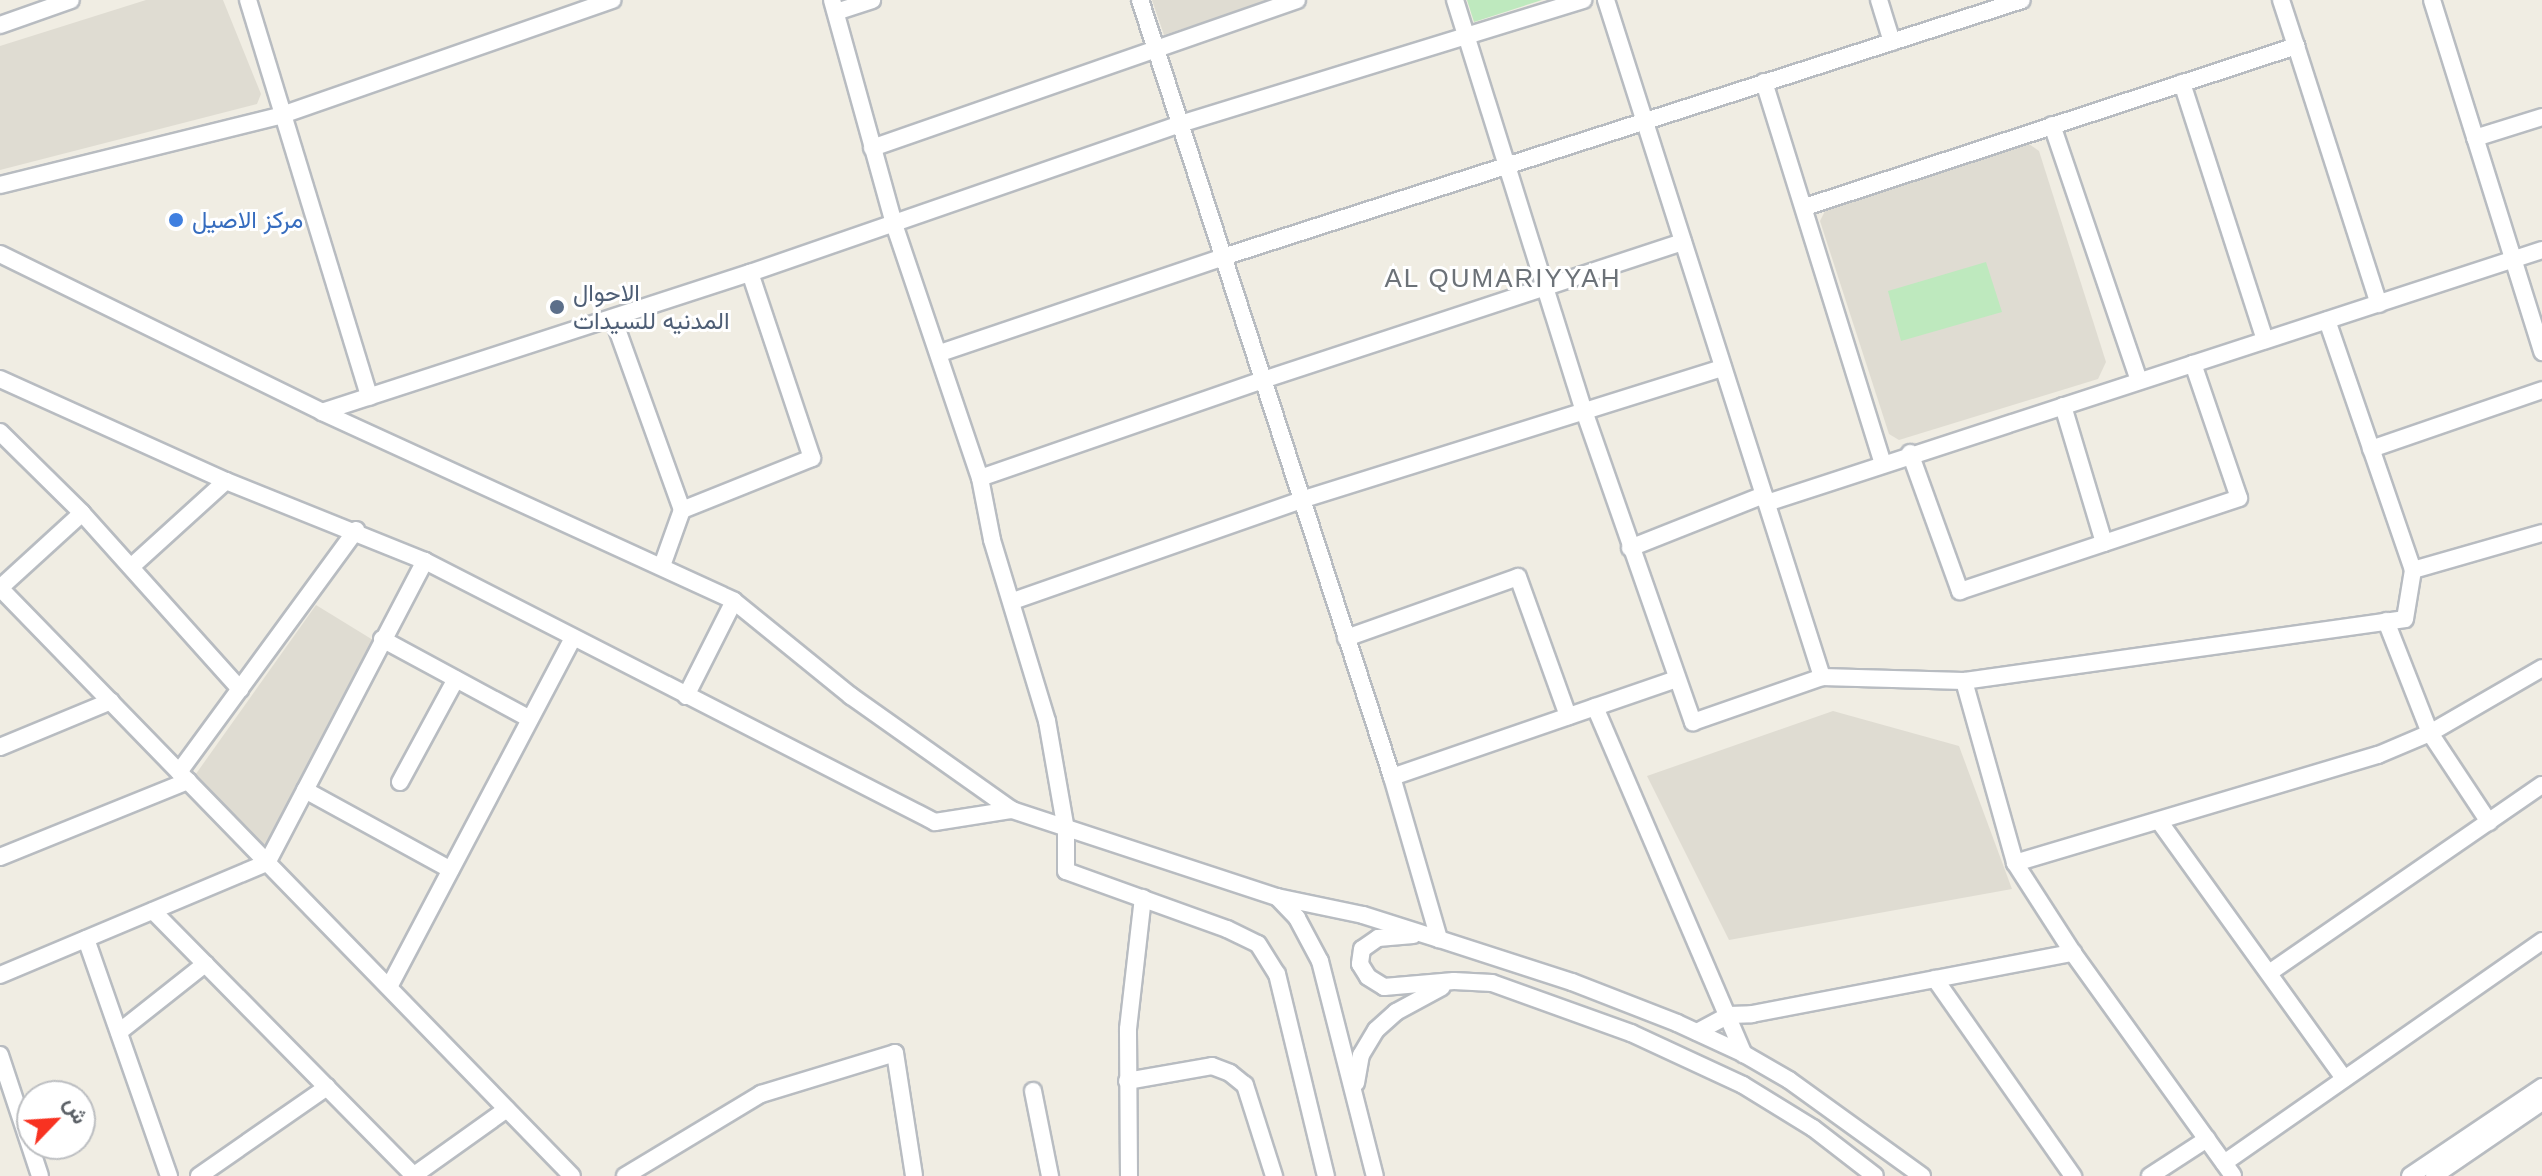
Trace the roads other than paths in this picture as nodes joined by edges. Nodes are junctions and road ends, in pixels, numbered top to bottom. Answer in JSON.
{"nodes":[{"id":1,"x":71,"y":0,"type":"edge"},
{"id":2,"x":248,"y":0,"type":"edge"},
{"id":3,"x":613,"y":0,"type":"edge"},
{"id":4,"x":872,"y":0,"type":"edge"},
{"id":5,"x":1140,"y":0,"type":"edge"},
{"id":6,"x":1297,"y":0,"type":"edge"},
{"id":7,"x":1455,"y":0,"type":"edge"},
{"id":8,"x":1583,"y":0,"type":"edge"},
{"id":9,"x":1606,"y":0,"type":"edge"},
{"id":10,"x":1879,"y":0,"type":"edge"},
{"id":11,"x":2281,"y":0,"type":"edge"},
{"id":12,"x":2432,"y":0,"type":"edge"},
{"id":13,"x":2017,"y":1,"type":"edge"},
{"id":14,"x":834,"y":6,"type":"edge"},
{"id":15,"x":568,"y":7,"type":"edge"},
{"id":16,"x":0,"y":25,"type":"edge"},
{"id":17,"x":1465,"y":33,"type":"junction"},
{"id":18,"x":1892,"y":42,"type":"junction"},
{"id":19,"x":2296,"y":46,"type":"junction"},
{"id":20,"x":1155,"y":47,"type":"junction"},
{"id":21,"x":1764,"y":82,"type":"junction"},
{"id":22,"x":2182,"y":83,"type":"junction"},
{"id":23,"x":282,"y":115,"type":"junction"},
{"id":24,"x":2542,"y":117,"type":"edge"},
{"id":25,"x":1645,"y":121,"type":"junction"},
{"id":26,"x":1180,"y":124,"type":"junction"},
{"id":27,"x":2052,"y":125,"type":"junction"},
{"id":28,"x":2475,"y":138,"type":"junction"},
{"id":29,"x":872,"y":148,"type":"junction"},
{"id":30,"x":1506,"y":167,"type":"junction"},
{"id":31,"x":0,"y":185,"type":"edge"},
{"id":32,"x":1805,"y":207,"type":"junction"},
{"id":33,"x":894,"y":224,"type":"junction"},
{"id":34,"x":1683,"y":242,"type":"junction"},
{"id":35,"x":2542,"y":250,"type":"edge"},
{"id":36,"x":0,"y":254,"type":"edge"},
{"id":37,"x":1223,"y":257,"type":"junction"},
{"id":38,"x":2514,"y":259,"type":"junction"},
{"id":39,"x":750,"y":273,"type":"junction"},
{"id":40,"x":1544,"y":287,"type":"junction"},
{"id":41,"x":2379,"y":304,"type":"junction"},
{"id":42,"x":613,"y":318,"type":"junction"},
{"id":43,"x":2327,"y":320,"type":"junction"},
{"id":44,"x":2265,"y":340,"type":"junction"},
{"id":45,"x":2542,"y":352,"type":"edge"},
{"id":46,"x":940,"y":353,"type":"junction"},
{"id":47,"x":2193,"y":364,"type":"junction"},
{"id":48,"x":1723,"y":368,"type":"junction"},
{"id":49,"x":0,"y":379,"type":"edge"},
{"id":50,"x":1263,"y":380,"type":"junction"},
{"id":51,"x":2139,"y":381,"type":"junction"},
{"id":52,"x":2542,"y":390,"type":"edge"},
{"id":53,"x":369,"y":397,"type":"junction"},
{"id":54,"x":2063,"y":406,"type":"junction"},
{"id":55,"x":1584,"y":411,"type":"junction"},
{"id":56,"x":322,"y":412,"type":"junction"},
{"id":57,"x":0,"y":432,"type":"edge"},
{"id":58,"x":2371,"y":449,"type":"junction"},
{"id":59,"x":1910,"y":453,"type":"junction"},
{"id":60,"x":1883,"y":464,"type":"junction"},
{"id":61,"x":980,"y":478,"type":"junction"},
{"id":62,"x":226,"y":481,"type":"junction"},
{"id":63,"x":1765,"y":499,"type":"junction"},
{"id":64,"x":1301,"y":500,"type":"junction"},
{"id":65,"x":682,"y":510,"type":"junction"},
{"id":66,"x":82,"y":513,"type":"junction"},
{"id":67,"x":356,"y":530,"type":"junction"},
{"id":68,"x":2542,"y":533,"type":"edge"},
{"id":69,"x":2104,"y":543,"type":"junction"},
{"id":70,"x":1630,"y":548,"type":"junction"},
{"id":71,"x":425,"y":561,"type":"junction"},
{"id":72,"x":662,"y":566,"type":"junction"},
{"id":73,"x":131,"y":567,"type":"junction"},
{"id":74,"x":2413,"y":570,"type":"junction"},
{"id":75,"x":0,"y":588,"type":"edge"},
{"id":76,"x":734,"y":601,"type":"junction"},
{"id":77,"x":1013,"y":601,"type":"junction"},
{"id":78,"x":2386,"y":621,"type":"junction"},
{"id":79,"x":573,"y":638,"type":"junction"},
{"id":80,"x":1346,"y":638,"type":"junction"},
{"id":81,"x":382,"y":639,"type":"junction"},
{"id":82,"x":2542,"y":668,"type":"edge"},
{"id":83,"x":1822,"y":677,"type":"junction"},
{"id":84,"x":456,"y":679,"type":"junction"},
{"id":85,"x":1677,"y":679,"type":"junction"},
{"id":86,"x":1964,"y":681,"type":"junction"},
{"id":87,"x":240,"y":689,"type":"junction"},
{"id":88,"x":686,"y":696,"type":"junction"},
{"id":89,"x":111,"y":701,"type":"junction"},
{"id":90,"x":1595,"y":707,"type":"junction"},
{"id":91,"x":1568,"y":716,"type":"junction"},
{"id":92,"x":530,"y":719,"type":"junction"},
{"id":93,"x":2430,"y":733,"type":"junction"},
{"id":94,"x":3,"y":741,"type":"edge"},
{"id":95,"x":184,"y":776,"type":"junction"},
{"id":96,"x":1392,"y":777,"type":"junction"},
{"id":97,"x":400,"y":782,"type":"dead end"},
{"id":98,"x":2542,"y":785,"type":"edge"},
{"id":99,"x":305,"y":790,"type":"junction"},
{"id":100,"x":1012,"y":810,"type":"junction"},
{"id":101,"x":2159,"y":821,"type":"junction"},
{"id":102,"x":2489,"y":822,"type":"junction"},
{"id":103,"x":1066,"y":830,"type":"junction"},
{"id":104,"x":0,"y":857,"type":"edge"},
{"id":105,"x":267,"y":863,"type":"junction"},
{"id":106,"x":2015,"y":863,"type":"junction"},
{"id":107,"x":451,"y":870,"type":"junction"},
{"id":108,"x":1277,"y":897,"type":"junction"},
{"id":109,"x":1143,"y":898,"type":"junction"},
{"id":110,"x":153,"y":911,"type":"junction"},
{"id":111,"x":86,"y":939,"type":"junction"},
{"id":112,"x":1439,"y":939,"type":"junction"},
{"id":113,"x":2542,"y":941,"type":"edge"},
{"id":114,"x":2073,"y":953,"type":"junction"},
{"id":115,"x":205,"y":964,"type":"junction"},
{"id":116,"x":2269,"y":973,"type":"junction"},
{"id":117,"x":0,"y":975,"type":"edge"},
{"id":118,"x":1935,"y":979,"type":"junction"},
{"id":119,"x":1454,"y":981,"type":"junction"},
{"id":120,"x":389,"y":987,"type":"junction"},
{"id":121,"x":1729,"y":1015,"type":"junction"},
{"id":122,"x":119,"y":1032,"type":"junction"},
{"id":123,"x":1697,"y":1032,"type":"junction"},
{"id":124,"x":1744,"y":1054,"type":"junction"},
{"id":125,"x":0,"y":1055,"type":"edge"},
{"id":126,"x":2344,"y":1078,"type":"junction"},
{"id":127,"x":1127,"y":1081,"type":"junction"},
{"id":128,"x":327,"y":1087,"type":"junction"},
{"id":129,"x":2542,"y":1087,"type":"edge"},
{"id":130,"x":1033,"y":1091,"type":"dead end"},
{"id":131,"x":1355,"y":1093,"type":"junction"},
{"id":132,"x":2542,"y":1102,"type":"edge"},
{"id":133,"x":507,"y":1109,"type":"junction"},
{"id":134,"x":2207,"y":1139,"type":"junction"},
{"id":135,"x":2228,"y":1170,"type":"edge"},
{"id":136,"x":642,"y":1171,"type":"edge"},
{"id":137,"x":40,"y":1176,"type":"edge"},
{"id":138,"x":169,"y":1176,"type":"edge"},
{"id":139,"x":199,"y":1176,"type":"edge"},
{"id":140,"x":414,"y":1176,"type":"edge"},
{"id":141,"x":572,"y":1176,"type":"edge"},
{"id":142,"x":625,"y":1176,"type":"edge"},
{"id":143,"x":914,"y":1176,"type":"edge"},
{"id":144,"x":1050,"y":1176,"type":"edge"},
{"id":145,"x":1129,"y":1176,"type":"edge"},
{"id":146,"x":1274,"y":1176,"type":"edge"},
{"id":147,"x":1326,"y":1176,"type":"edge"},
{"id":148,"x":1375,"y":1176,"type":"edge"},
{"id":149,"x":1875,"y":1176,"type":"edge"},
{"id":150,"x":1922,"y":1176,"type":"edge"},
{"id":151,"x":2073,"y":1176,"type":"edge"},
{"id":152,"x":2150,"y":1176,"type":"edge"},
{"id":153,"x":2410,"y":1176,"type":"edge"},
{"id":154,"x":2434,"y":1176,"type":"edge"}],
"edges":[{"from":1,"to":16,"type":"street"},
{"from":2,"to":23,"type":"street"},
{"from":3,"to":15,"type":"street"},
{"from":4,"to":14,"type":"street"},
{"from":5,"to":20,"type":"street"},
{"from":6,"to":20,"type":"street"},
{"from":7,"to":17,"type":"street"},
{"from":8,"to":17,"type":"street"},
{"from":9,"to":25,"type":"street"},
{"from":10,"to":18,"type":"street"},
{"from":11,"to":19,"type":"street"},
{"from":12,"to":28,"type":"street"},
{"from":13,"to":18,"type":"street"},
{"from":14,"to":29,"type":"street"},
{"from":15,"to":23,"type":"street"},
{"from":17,"to":26,"type":"street"},
{"from":17,"to":30,"type":"street"},
{"from":18,"to":21,"type":"street"},
{"from":19,"to":22,"type":"street"},
{"from":19,"to":41,"type":"street"},
{"from":20,"to":26,"type":"street"},
{"from":20,"to":29,"type":"street"},
{"from":21,"to":25,"type":"street"},
{"from":21,"to":32,"type":"street"},
{"from":22,"to":27,"type":"street"},
{"from":22,"to":44,"type":"street"},
{"from":23,"to":31,"type":"street"},
{"from":23,"to":53,"type":"street"},
{"from":24,"to":28,"type":"street"},
{"from":25,"to":30,"type":"street"},
{"from":25,"to":34,"type":"street"},
{"from":26,"to":33,"type":"street"},
{"from":26,"to":37,"type":"street"},
{"from":27,"to":32,"type":"street"},
{"from":27,"to":51,"type":"street"},
{"from":28,"to":38,"type":"street"},
{"from":29,"to":33,"type":"street"},
{"from":30,"to":37,"type":"street"},
{"from":30,"to":40,"type":"street"},
{"from":32,"to":60,"type":"street"},
{"from":33,"to":39,"type":"street"},
{"from":33,"to":46,"type":"street"},
{"from":34,"to":40,"type":"street"},
{"from":34,"to":48,"type":"street"},
{"from":35,"to":38,"type":"street"},
{"from":36,"to":56,"type":"street"},
{"from":37,"to":46,"type":"street"},
{"from":37,"to":50,"type":"street"},
{"from":38,"to":41,"type":"street"},
{"from":38,"to":45,"type":"street"},
{"from":39,"to":42,"type":"street"},
{"from":39,"to":65,"type":"street"},
{"from":40,"to":50,"type":"street"},
{"from":40,"to":55,"type":"street"},
{"from":41,"to":43,"type":"street"},
{"from":42,"to":53,"type":"street"},
{"from":42,"to":65,"type":"street"},
{"from":43,"to":44,"type":"street"},
{"from":43,"to":58,"type":"street"},
{"from":44,"to":47,"type":"street"},
{"from":46,"to":61,"type":"street"},
{"from":47,"to":51,"type":"street"},
{"from":47,"to":69,"type":"street"},
{"from":48,"to":55,"type":"street"},
{"from":48,"to":63,"type":"street"},
{"from":49,"to":62,"type":"street"},
{"from":50,"to":61,"type":"street"},
{"from":50,"to":64,"type":"street"},
{"from":51,"to":54,"type":"street"},
{"from":52,"to":58,"type":"street"},
{"from":53,"to":56,"type":"street"},
{"from":54,"to":59,"type":"street"},
{"from":54,"to":69,"type":"street"},
{"from":55,"to":64,"type":"street"},
{"from":55,"to":70,"type":"street"},
{"from":56,"to":72,"type":"street"},
{"from":57,"to":66,"type":"street"},
{"from":58,"to":74,"type":"street"},
{"from":59,"to":60,"type":"street"},
{"from":59,"to":69,"type":"street"},
{"from":60,"to":63,"type":"street"},
{"from":61,"to":77,"type":"street"},
{"from":62,"to":67,"type":"street"},
{"from":62,"to":73,"type":"street"},
{"from":63,"to":70,"type":"street"},
{"from":63,"to":83,"type":"street"},
{"from":64,"to":77,"type":"street"},
{"from":64,"to":80,"type":"street"},
{"from":65,"to":72,"type":"street"},
{"from":66,"to":73,"type":"street"},
{"from":66,"to":75,"type":"street"},
{"from":67,"to":71,"type":"street"},
{"from":67,"to":87,"type":"street"},
{"from":68,"to":74,"type":"street"},
{"from":70,"to":85,"type":"street"},
{"from":71,"to":79,"type":"street"},
{"from":71,"to":81,"type":"street"},
{"from":72,"to":76,"type":"street"},
{"from":73,"to":87,"type":"street"},
{"from":74,"to":78,"type":"street"},
{"from":75,"to":89,"type":"street"},
{"from":76,"to":88,"type":"street"},
{"from":76,"to":100,"type":"street"},
{"from":77,"to":103,"type":"street"},
{"from":78,"to":86,"type":"street"},
{"from":78,"to":93,"type":"street"},
{"from":79,"to":88,"type":"street"},
{"from":79,"to":92,"type":"street"},
{"from":80,"to":91,"type":"street"},
{"from":80,"to":96,"type":"street"},
{"from":81,"to":84,"type":"street"},
{"from":81,"to":99,"type":"street"},
{"from":82,"to":93,"type":"street"},
{"from":83,"to":85,"type":"street"},
{"from":83,"to":86,"type":"street"},
{"from":84,"to":92,"type":"street"},
{"from":84,"to":97,"type":"street"},
{"from":85,"to":90,"type":"street"},
{"from":86,"to":106,"type":"street"},
{"from":87,"to":95,"type":"street"},
{"from":88,"to":100,"type":"street"},
{"from":89,"to":94,"type":"street"},
{"from":89,"to":95,"type":"street"},
{"from":90,"to":91,"type":"street"},
{"from":90,"to":121,"type":"street"},
{"from":91,"to":96,"type":"street"},
{"from":92,"to":107,"type":"street"},
{"from":93,"to":101,"type":"street"},
{"from":93,"to":102,"type":"street"},
{"from":95,"to":104,"type":"street"},
{"from":95,"to":105,"type":"street"},
{"from":96,"to":112,"type":"street"},
{"from":98,"to":102,"type":"street"},
{"from":99,"to":105,"type":"street"},
{"from":99,"to":107,"type":"street"},
{"from":100,"to":103,"type":"street"},
{"from":101,"to":106,"type":"street"},
{"from":101,"to":116,"type":"street"},
{"from":102,"to":116,"type":"street"},
{"from":103,"to":108,"type":"street"},
{"from":103,"to":109,"type":"street"},
{"from":105,"to":110,"type":"street"},
{"from":105,"to":120,"type":"street"},
{"from":106,"to":114,"type":"street"},
{"from":107,"to":120,"type":"street"},
{"from":108,"to":112,"type":"street"},
{"from":108,"to":131,"type":"street"},
{"from":109,"to":127,"type":"street"},
{"from":109,"to":147,"type":"street"},
{"from":110,"to":111,"type":"street"},
{"from":110,"to":115,"type":"street"},
{"from":111,"to":117,"type":"street"},
{"from":111,"to":122,"type":"street"},
{"from":112,"to":119,"type":"street"},
{"from":112,"to":123,"type":"street"},
{"from":113,"to":126,"type":"street"},
{"from":114,"to":118,"type":"street"},
{"from":114,"to":134,"type":"street"},
{"from":115,"to":122,"type":"street"},
{"from":115,"to":128,"type":"street"},
{"from":116,"to":126,"type":"street"},
{"from":118,"to":121,"type":"street"},
{"from":118,"to":151,"type":"street"},
{"from":119,"to":131,"type":"street"},
{"from":119,"to":149,"type":"street"},
{"from":120,"to":133,"type":"street"},
{"from":121,"to":123,"type":"street"},
{"from":121,"to":124,"type":"street"},
{"from":122,"to":138,"type":"street"},
{"from":123,"to":124,"type":"street"},
{"from":124,"to":150,"type":"street"},
{"from":125,"to":137,"type":"street"},
{"from":126,"to":135,"type":"street"},
{"from":127,"to":145,"type":"street"},
{"from":127,"to":146,"type":"street"},
{"from":128,"to":139,"type":"street"},
{"from":128,"to":140,"type":"street"},
{"from":129,"to":153,"type":"street"},
{"from":130,"to":144,"type":"street"},
{"from":131,"to":148,"type":"street"},
{"from":132,"to":154,"type":"street"},
{"from":133,"to":140,"type":"street"},
{"from":133,"to":141,"type":"street"},
{"from":134,"to":135,"type":"street"},
{"from":134,"to":152,"type":"street"},
{"from":136,"to":142,"type":"street"},
{"from":136,"to":143,"type":"street"}]}
